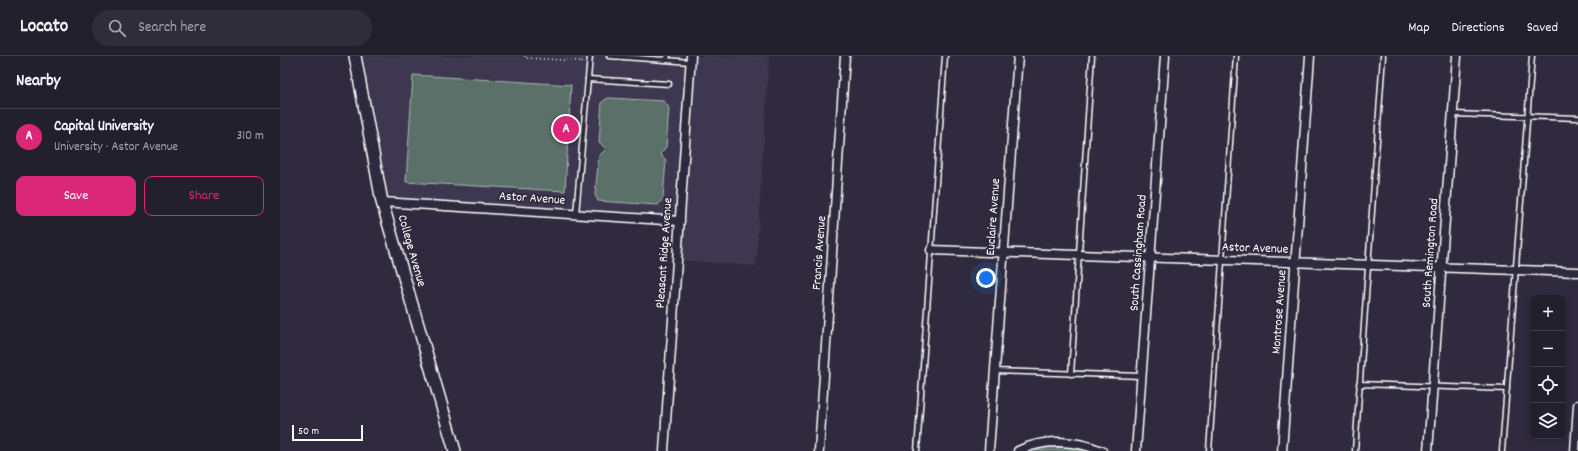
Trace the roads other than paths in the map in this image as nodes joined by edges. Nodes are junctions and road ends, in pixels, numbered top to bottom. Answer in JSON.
{"nodes":[{"id":1,"x":355,"y":56,"type":"edge"},
{"id":2,"x":590,"y":56,"type":"edge"},
{"id":3,"x":609,"y":56,"type":"edge"},
{"id":4,"x":668,"y":56,"type":"edge"},
{"id":5,"x":845,"y":56,"type":"edge"},
{"id":6,"x":944,"y":56,"type":"edge"},
{"id":7,"x":1018,"y":56,"type":"edge"},
{"id":8,"x":1092,"y":56,"type":"edge"},
{"id":9,"x":1165,"y":56,"type":"edge"},
{"id":10,"x":1236,"y":56,"type":"edge"},
{"id":11,"x":1310,"y":56,"type":"edge"},
{"id":12,"x":1383,"y":56,"type":"edge"},
{"id":13,"x":1457,"y":56,"type":"edge"},
{"id":14,"x":1532,"y":56,"type":"edge"},
{"id":15,"x":691,"y":59,"type":"edge"},
{"id":16,"x":665,"y":60,"type":"junction"},
{"id":17,"x":588,"y":79,"type":"junction"},
{"id":18,"x":669,"y":84,"type":"dead end"},
{"id":19,"x":1453,"y":114,"type":"junction"},
{"id":20,"x":1527,"y":117,"type":"junction"},
{"id":21,"x":1578,"y":118,"type":"edge"},
{"id":22,"x":382,"y":202,"type":"junction"},
{"id":23,"x":576,"y":214,"type":"junction"},
{"id":24,"x":680,"y":221,"type":"junction"},
{"id":25,"x":931,"y":250,"type":"junction"},
{"id":26,"x":1003,"y":253,"type":"junction"},
{"id":27,"x":1078,"y":256,"type":"junction"},
{"id":28,"x":1150,"y":258,"type":"junction"},
{"id":29,"x":1222,"y":260,"type":"junction"},
{"id":30,"x":1295,"y":263,"type":"junction"},
{"id":31,"x":1368,"y":265,"type":"junction"},
{"id":32,"x":1442,"y":268,"type":"junction"},
{"id":33,"x":1516,"y":270,"type":"junction"},
{"id":34,"x":1578,"y":272,"type":"edge"},
{"id":35,"x":995,"y":371,"type":"junction"},
{"id":36,"x":1071,"y":374,"type":"junction"},
{"id":37,"x":1142,"y":376,"type":"junction"},
{"id":38,"x":1359,"y":384,"type":"junction"},
{"id":39,"x":1433,"y":386,"type":"junction"},
{"id":40,"x":1507,"y":389,"type":"junction"},
{"id":41,"x":1578,"y":405,"type":"edge"},
{"id":42,"x":455,"y":451,"type":"edge"},
{"id":43,"x":664,"y":451,"type":"edge"},
{"id":44,"x":819,"y":451,"type":"edge"},
{"id":45,"x":917,"y":451,"type":"edge"},
{"id":46,"x":990,"y":451,"type":"edge"},
{"id":47,"x":1018,"y":451,"type":"edge"},
{"id":48,"x":1102,"y":451,"type":"edge"},
{"id":49,"x":1136,"y":451,"type":"edge"},
{"id":50,"x":1209,"y":451,"type":"edge"},
{"id":51,"x":1282,"y":451,"type":"edge"},
{"id":52,"x":1354,"y":451,"type":"edge"},
{"id":53,"x":1428,"y":451,"type":"edge"},
{"id":54,"x":1502,"y":451,"type":"edge"},
{"id":55,"x":1575,"y":451,"type":"edge"}],
"edges":[{"from":1,"to":22,"type":"main road","name":"College Avenue"},
{"from":2,"to":17,"type":"lane"},
{"from":3,"to":16,"type":"lane"},
{"from":4,"to":16,"type":"lane"},
{"from":5,"to":44,"type":"street","name":"Francis Avenue"},
{"from":6,"to":25,"type":"lane"},
{"from":7,"to":26,"type":"street","name":"Euclaire Avenue"},
{"from":8,"to":27,"type":"lane"},
{"from":9,"to":28,"type":"street","name":"South Cassingham Road"},
{"from":10,"to":29,"type":"lane"},
{"from":11,"to":30,"type":"street","name":"Montrose Avenue"},
{"from":12,"to":31,"type":"lane"},
{"from":13,"to":19,"type":"street","name":"South Remington Road"},
{"from":14,"to":20,"type":"lane"},
{"from":15,"to":16,"type":"lane"},
{"from":15,"to":24,"type":"street","name":"Pleasant Ridge Avenue"},
{"from":17,"to":18,"type":"lane"},
{"from":17,"to":23,"type":"lane"},
{"from":19,"to":20,"type":"lane"},
{"from":19,"to":32,"type":"street","name":"South Remington Road"},
{"from":20,"to":21,"type":"lane"},
{"from":20,"to":33,"type":"lane"},
{"from":22,"to":23,"type":"street","name":"Astor Avenue"},
{"from":22,"to":42,"type":"main road","name":"College Avenue"},
{"from":23,"to":24,"type":"street","name":"Astor Avenue"},
{"from":24,"to":43,"type":"street","name":"Pleasant Ridge Avenue"},
{"from":25,"to":26,"type":"street","name":"Astor Avenue"},
{"from":25,"to":45,"type":"lane"},
{"from":26,"to":27,"type":"street","name":"Astor Avenue"},
{"from":26,"to":35,"type":"street","name":"Euclaire Avenue"},
{"from":27,"to":28,"type":"street","name":"Astor Avenue"},
{"from":27,"to":36,"type":"lane"},
{"from":28,"to":29,"type":"street","name":"Astor Avenue"},
{"from":28,"to":37,"type":"street","name":"South Cassingham Road"},
{"from":29,"to":30,"type":"street","name":"Astor Avenue"},
{"from":29,"to":50,"type":"lane"},
{"from":30,"to":31,"type":"street","name":"Astor Avenue"},
{"from":30,"to":51,"type":"street","name":"Montrose Avenue"},
{"from":31,"to":32,"type":"street","name":"Astor Avenue"},
{"from":31,"to":38,"type":"lane"},
{"from":32,"to":33,"type":"street","name":"Astor Avenue"},
{"from":32,"to":39,"type":"street","name":"South Remington Road"},
{"from":33,"to":34,"type":"street","name":"Astor Avenue"},
{"from":33,"to":40,"type":"lane"},
{"from":35,"to":36,"type":"lane"},
{"from":35,"to":46,"type":"street","name":"Euclaire Avenue"},
{"from":36,"to":37,"type":"lane"},
{"from":37,"to":49,"type":"street","name":"South Cassingham Road"},
{"from":38,"to":39,"type":"lane"},
{"from":38,"to":52,"type":"lane"},
{"from":39,"to":40,"type":"lane"},
{"from":39,"to":53,"type":"street","name":"South Remington Road"},
{"from":40,"to":54,"type":"lane"},
{"from":41,"to":55,"type":"street"},
{"from":47,"to":48,"type":"street"}]}
